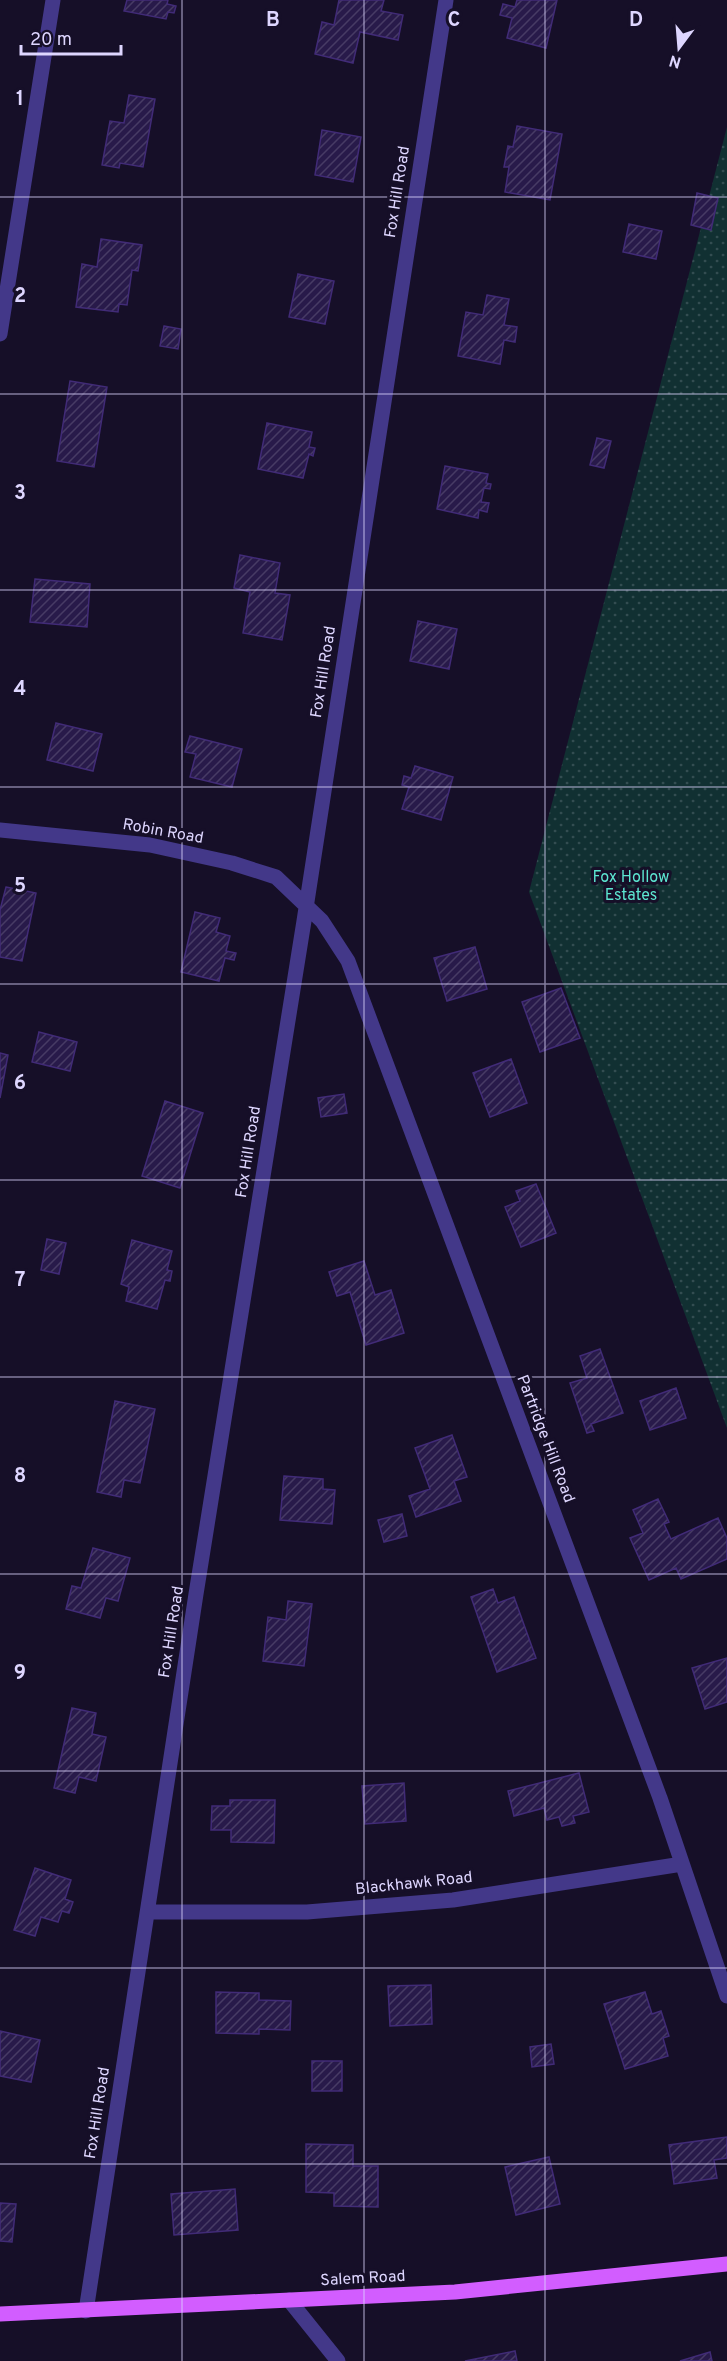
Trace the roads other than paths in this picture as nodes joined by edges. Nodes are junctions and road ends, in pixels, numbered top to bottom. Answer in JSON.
{"nodes":[{"id":1,"x":53,"y":0,"type":"edge"},
{"id":2,"x":446,"y":0,"type":"edge"},
{"id":3,"x":0,"y":334,"type":"edge"},
{"id":4,"x":0,"y":830,"type":"edge"},
{"id":5,"x":306,"y":907,"type":"junction"},
{"id":6,"x":682,"y":1864,"type":"junction"},
{"id":7,"x":147,"y":1912,"type":"junction"},
{"id":8,"x":727,"y":1996,"type":"edge"},
{"id":9,"x":727,"y":2264,"type":"edge"},
{"id":10,"x":289,"y":2300,"type":"junction"},
{"id":11,"x":86,"y":2310,"type":"junction"},
{"id":12,"x":0,"y":2314,"type":"edge"},
{"id":13,"x":338,"y":2361,"type":"edge"}],
"edges":[{"from":1,"to":3,"type":"street"},
{"from":2,"to":5,"type":"street","name":"Fox Hill Road"},
{"from":4,"to":5,"type":"street","name":"Robin Road"},
{"from":5,"to":6,"type":"street","name":"Partridge Hill Road"},
{"from":5,"to":7,"type":"street","name":"Fox Hill Road"},
{"from":6,"to":7,"type":"street","name":"Blackhawk Road"},
{"from":6,"to":8,"type":"street","name":"Partridge Hill Road"},
{"from":7,"to":11,"type":"street","name":"Fox Hill Road"},
{"from":9,"to":10,"type":"main road","name":"Salem Road"},
{"from":10,"to":11,"type":"main road","name":"Salem Road"},
{"from":10,"to":13,"type":"street"},
{"from":11,"to":12,"type":"main road","name":"Salem Road"}]}
